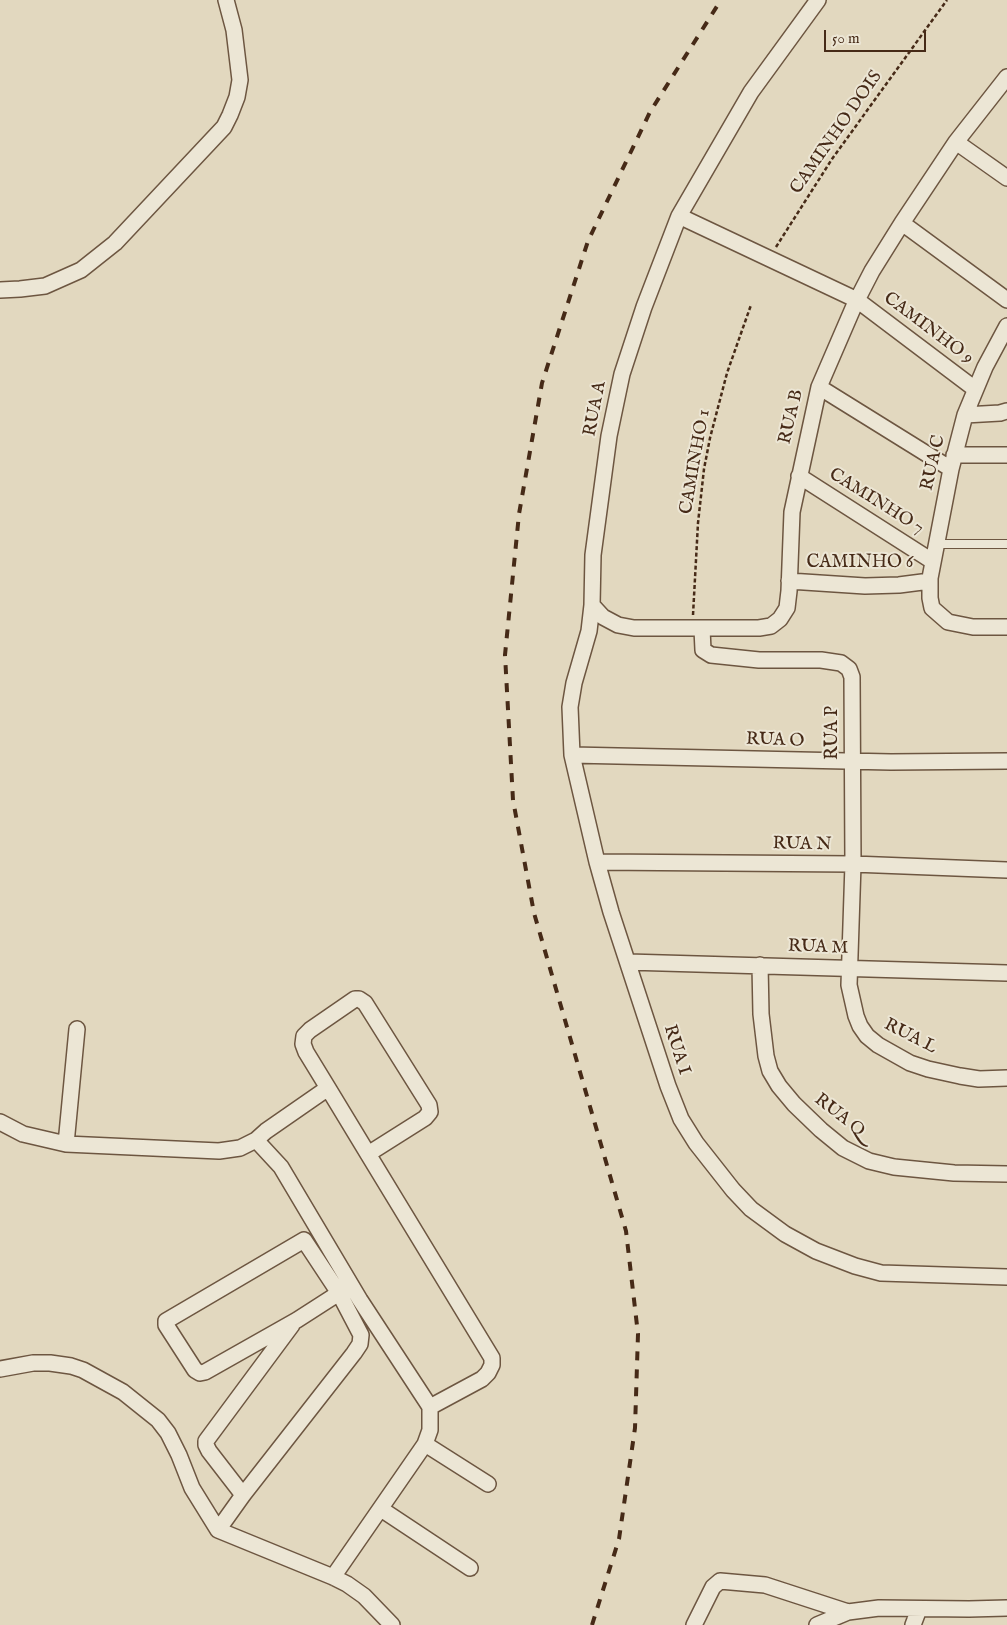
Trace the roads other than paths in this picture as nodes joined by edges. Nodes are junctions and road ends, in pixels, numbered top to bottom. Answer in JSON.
{"nodes":[{"id":1,"x":226,"y":0,"type":"edge"},
{"id":2,"x":818,"y":0,"type":"edge"},
{"id":3,"x":1007,"y":76,"type":"edge"},
{"id":4,"x":956,"y":142,"type":"junction"},
{"id":5,"x":1007,"y":178,"type":"edge"},
{"id":6,"x":679,"y":216,"type":"junction"},
{"id":7,"x":902,"y":223,"type":"junction"},
{"id":8,"x":0,"y":290,"type":"edge"},
{"id":9,"x":857,"y":300,"type":"junction"},
{"id":10,"x":1007,"y":300,"type":"edge"},
{"id":11,"x":1007,"y":326,"type":"edge"},
{"id":12,"x":819,"y":387,"type":"junction"},
{"id":13,"x":975,"y":389,"type":"junction"},
{"id":14,"x":1007,"y":410,"type":"edge"},
{"id":15,"x":965,"y":415,"type":"junction"},
{"id":16,"x":1007,"y":455,"type":"edge"},
{"id":17,"x":952,"y":462,"type":"junction"},
{"id":18,"x":798,"y":476,"type":"junction"},
{"id":19,"x":935,"y":544,"type":"junction"},
{"id":20,"x":1007,"y":544,"type":"edge"},
{"id":21,"x":932,"y":561,"type":"junction"},
{"id":22,"x":789,"y":581,"type":"junction"},
{"id":23,"x":930,"y":581,"type":"junction"},
{"id":24,"x":591,"y":612,"type":"junction"},
{"id":25,"x":1007,"y":627,"type":"edge"},
{"id":26,"x":698,"y":629,"type":"junction"},
{"id":27,"x":572,"y":755,"type":"junction"},
{"id":28,"x":852,"y":761,"type":"junction"},
{"id":29,"x":1007,"y":761,"type":"edge"},
{"id":30,"x":597,"y":862,"type":"junction"},
{"id":31,"x":853,"y":864,"type":"junction"},
{"id":32,"x":1007,"y":870,"type":"edge"},
{"id":33,"x":628,"y":962,"type":"junction"},
{"id":34,"x":760,"y":965,"type":"junction"},
{"id":35,"x":850,"y":968,"type":"junction"},
{"id":36,"x":1007,"y":973,"type":"edge"},
{"id":37,"x":76,"y":1029,"type":"dead end"},
{"id":38,"x":1007,"y":1078,"type":"edge"},
{"id":39,"x":328,"y":1088,"type":"junction"},
{"id":40,"x":0,"y":1122,"type":"edge"},
{"id":41,"x":256,"y":1140,"type":"junction"},
{"id":42,"x":66,"y":1144,"type":"junction"},
{"id":43,"x":368,"y":1154,"type":"junction"},
{"id":44,"x":1007,"y":1174,"type":"edge"},
{"id":45,"x":1007,"y":1277,"type":"edge"},
{"id":46,"x":338,"y":1293,"type":"junction"},
{"id":47,"x":297,"y":1320,"type":"junction"},
{"id":48,"x":0,"y":1369,"type":"edge"},
{"id":49,"x":430,"y":1407,"type":"junction"},
{"id":50,"x":425,"y":1444,"type":"junction"},
{"id":51,"x":488,"y":1484,"type":"dead end"},
{"id":52,"x":243,"y":1495,"type":"junction"},
{"id":53,"x":381,"y":1509,"type":"junction"},
{"id":54,"x":218,"y":1530,"type":"junction"},
{"id":55,"x":470,"y":1568,"type":"dead end"},
{"id":56,"x":333,"y":1577,"type":"junction"},
{"id":57,"x":1007,"y":1608,"type":"edge"},
{"id":58,"x":919,"y":1609,"type":"junction"},
{"id":59,"x":848,"y":1612,"type":"junction"},
{"id":60,"x":392,"y":1625,"type":"edge"},
{"id":61,"x":694,"y":1625,"type":"edge"},
{"id":62,"x":817,"y":1625,"type":"edge"},
{"id":63,"x":913,"y":1625,"type":"edge"}],
"edges":[{"from":1,"to":8,"type":"street"},
{"from":2,"to":6,"type":"street","name":"RUA A"},
{"from":3,"to":4,"type":"street","name":"RUA B"},
{"from":4,"to":5,"type":"street"},
{"from":4,"to":7,"type":"street","name":"RUA B"},
{"from":6,"to":9,"type":"street"},
{"from":6,"to":24,"type":"street","name":"RUA A"},
{"from":7,"to":9,"type":"street","name":"RUA B"},
{"from":7,"to":10,"type":"street"},
{"from":9,"to":12,"type":"street","name":"RUA B"},
{"from":9,"to":13,"type":"street","name":"CAMINHO 9"},
{"from":11,"to":13,"type":"street","name":"RUA C"},
{"from":12,"to":17,"type":"street"},
{"from":12,"to":18,"type":"street","name":"RUA B"},
{"from":13,"to":15,"type":"street","name":"RUA C"},
{"from":14,"to":15,"type":"street"},
{"from":15,"to":17,"type":"street","name":"RUA C"},
{"from":16,"to":17,"type":"street"},
{"from":17,"to":19,"type":"street","name":"RUA C"},
{"from":18,"to":21,"type":"street","name":"CAMINHO 7"},
{"from":18,"to":22,"type":"street","name":"RUA B"},
{"from":19,"to":20,"type":"lane"},
{"from":19,"to":21,"type":"street","name":"RUA C"},
{"from":21,"to":23,"type":"street","name":"RUA C"},
{"from":22,"to":23,"type":"street","name":"CAMINHO 6"},
{"from":22,"to":26,"type":"street","name":"RUA B"},
{"from":23,"to":25,"type":"street","name":"RUA C"},
{"from":24,"to":26,"type":"street","name":"RUA B"},
{"from":24,"to":27,"type":"street","name":"RUA I"},
{"from":26,"to":28,"type":"street","name":"RUA P"},
{"from":27,"to":28,"type":"street","name":"RUA O"},
{"from":27,"to":30,"type":"street","name":"RUA I"},
{"from":28,"to":29,"type":"street","name":"RUA O"},
{"from":28,"to":31,"type":"street","name":"RUA P"},
{"from":30,"to":31,"type":"street","name":"RUA N"},
{"from":30,"to":33,"type":"street","name":"RUA I"},
{"from":31,"to":32,"type":"street","name":"RUA N"},
{"from":31,"to":35,"type":"street","name":"RUA P"},
{"from":33,"to":34,"type":"street","name":"RUA M"},
{"from":33,"to":45,"type":"street","name":"RUA I"},
{"from":34,"to":35,"type":"street","name":"RUA M"},
{"from":34,"to":44,"type":"street","name":"RUA Q"},
{"from":35,"to":36,"type":"street","name":"RUA M"},
{"from":35,"to":38,"type":"street","name":"RUA L"},
{"from":37,"to":42,"type":"street"},
{"from":39,"to":41,"type":"street"},
{"from":39,"to":43,"type":"street"},
{"from":39,"to":43,"type":"street"},
{"from":40,"to":42,"type":"street"},
{"from":41,"to":42,"type":"street"},
{"from":41,"to":49,"type":"street"},
{"from":43,"to":49,"type":"street"},
{"from":46,"to":47,"type":"street"},
{"from":46,"to":47,"type":"street"},
{"from":46,"to":52,"type":"street"},
{"from":47,"to":52,"type":"street"},
{"from":48,"to":54,"type":"street"},
{"from":49,"to":50,"type":"street"},
{"from":50,"to":51,"type":"street"},
{"from":50,"to":53,"type":"street"},
{"from":52,"to":54,"type":"street"},
{"from":53,"to":55,"type":"street"},
{"from":53,"to":56,"type":"street"},
{"from":54,"to":56,"type":"street"},
{"from":56,"to":60,"type":"street"},
{"from":57,"to":58,"type":"street"},
{"from":58,"to":59,"type":"street"},
{"from":58,"to":63,"type":"street"},
{"from":59,"to":61,"type":"street"},
{"from":59,"to":62,"type":"street"}]}
